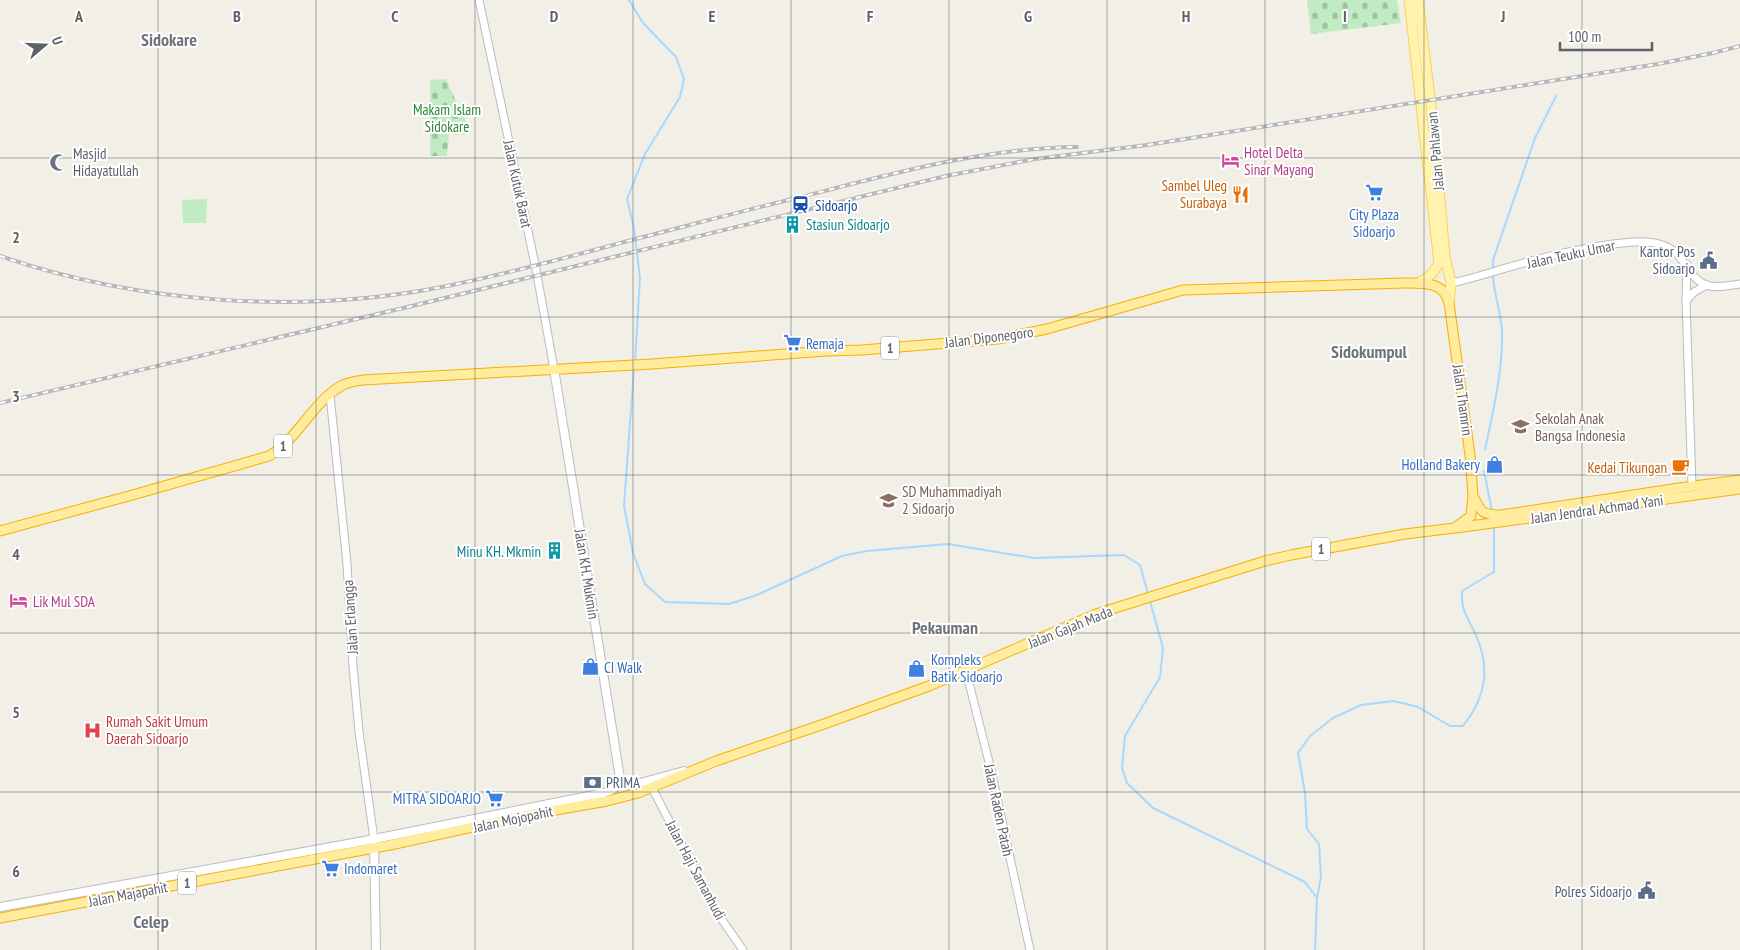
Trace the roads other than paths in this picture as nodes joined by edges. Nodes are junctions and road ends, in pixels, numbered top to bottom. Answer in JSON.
{"nodes":[{"id":1,"x":479,"y":0,"type":"edge"},
{"id":2,"x":1410,"y":0,"type":"edge"},
{"id":3,"x":1418,"y":0,"type":"edge"},
{"id":4,"x":1438,"y":257,"type":"junction"},
{"id":5,"x":1687,"y":264,"type":"junction"},
{"id":6,"x":1419,"y":283,"type":"junction"},
{"id":7,"x":1451,"y":283,"type":"junction"},
{"id":8,"x":1740,"y":284,"type":"edge"},
{"id":9,"x":1707,"y":285,"type":"junction"},
{"id":10,"x":1686,"y":301,"type":"junction"},
{"id":11,"x":1450,"y":303,"type":"junction"},
{"id":12,"x":554,"y":369,"type":"junction"},
{"id":13,"x":330,"y":395,"type":"junction"},
{"id":14,"x":1740,"y":480,"type":"edge"},
{"id":15,"x":1692,"y":486,"type":"junction"},
{"id":16,"x":1740,"y":489,"type":"edge"},
{"id":17,"x":1473,"y":496,"type":"junction"},
{"id":18,"x":1495,"y":520,"type":"junction"},
{"id":19,"x":1454,"y":528,"type":"junction"},
{"id":20,"x":0,"y":531,"type":"edge"},
{"id":21,"x":966,"y":671,"type":"junction"},
{"id":22,"x":699,"y":768,"type":"junction"},
{"id":23,"x":620,"y":778,"type":"junction"},
{"id":24,"x":652,"y":788,"type":"junction"},
{"id":25,"x":374,"y":843,"type":"junction"},
{"id":26,"x":0,"y":907,"type":"edge"},
{"id":27,"x":0,"y":918,"type":"edge"},
{"id":28,"x":376,"y":950,"type":"edge"},
{"id":29,"x":743,"y":950,"type":"edge"},
{"id":30,"x":1030,"y":950,"type":"edge"}],
"edges":[{"from":1,"to":12,"type":"street","name":"Jalan Kutuk Barat"},
{"from":2,"to":4,"type":"main road","name":"Jalan Pahlawan"},
{"from":3,"to":7,"type":"main road","name":"Jalan Pahlawan"},
{"from":4,"to":6,"type":"main road"},
{"from":4,"to":7,"type":"main road","name":"Jalan Pahlawan"},
{"from":5,"to":7,"type":"street","name":"Jalan Teuku Umar"},
{"from":5,"to":9,"type":"street","name":"Jalan Teuku Umar"},
{"from":5,"to":10,"type":"street"},
{"from":6,"to":11,"type":"highway","number":"1"},
{"from":6,"to":12,"type":"highway","name":"Jalan Diponegoro","number":"1"},
{"from":7,"to":11,"type":"main road","name":"Jalan Pahlawan"},
{"from":8,"to":9,"type":"street"},
{"from":9,"to":10,"type":"street"},
{"from":10,"to":15,"type":"street"},
{"from":11,"to":17,"type":"highway","name":"Jalan Thamrin","number":"1"},
{"from":12,"to":13,"type":"highway","number":"1"},
{"from":12,"to":23,"type":"main road","name":"Jalan KH. Mukmin"},
{"from":13,"to":20,"type":"highway","number":"1"},
{"from":13,"to":25,"type":"street","name":"Jalan Erlangga"},
{"from":14,"to":15,"type":"highway","name":"Jalan Jendral Achmad Yani","number":"1"},
{"from":15,"to":18,"type":"highway","name":"Jalan Jendral Achmad Yani","number":"1"},
{"from":16,"to":18,"type":"highway","name":"Jalan Jendral Achmad Yani","number":"1"},
{"from":17,"to":18,"type":"highway","name":"Jalan Jendral Achmad Yani","number":"1"},
{"from":17,"to":19,"type":"highway","name":"Jalan Thamrin"},
{"from":18,"to":19,"type":"highway","name":"Jalan Jendral Achmad Yani","number":"1"},
{"from":19,"to":21,"type":"highway","name":"Jalan Gajah Mada","number":"1"},
{"from":21,"to":22,"type":"highway","name":"Jalan Gajah Mada","number":"1"},
{"from":21,"to":30,"type":"street","name":"Jalan Raden Patah"},
{"from":22,"to":23,"type":"main road","name":"Jalan Gajah Mada"},
{"from":22,"to":24,"type":"highway","name":"Jalan Gajah Mada","number":"1"},
{"from":23,"to":25,"type":"main road","name":"Jalan Mojopahit"},
{"from":24,"to":25,"type":"highway","name":"Jalan Mojopahit","number":"1"},
{"from":24,"to":29,"type":"street","name":"Jalan Haji Samanhudi"},
{"from":25,"to":26,"type":"main road","name":"Jalan Majapahit"},
{"from":25,"to":27,"type":"highway","name":"Jalan Majapahit","number":"1"},
{"from":25,"to":28,"type":"main road"}]}
